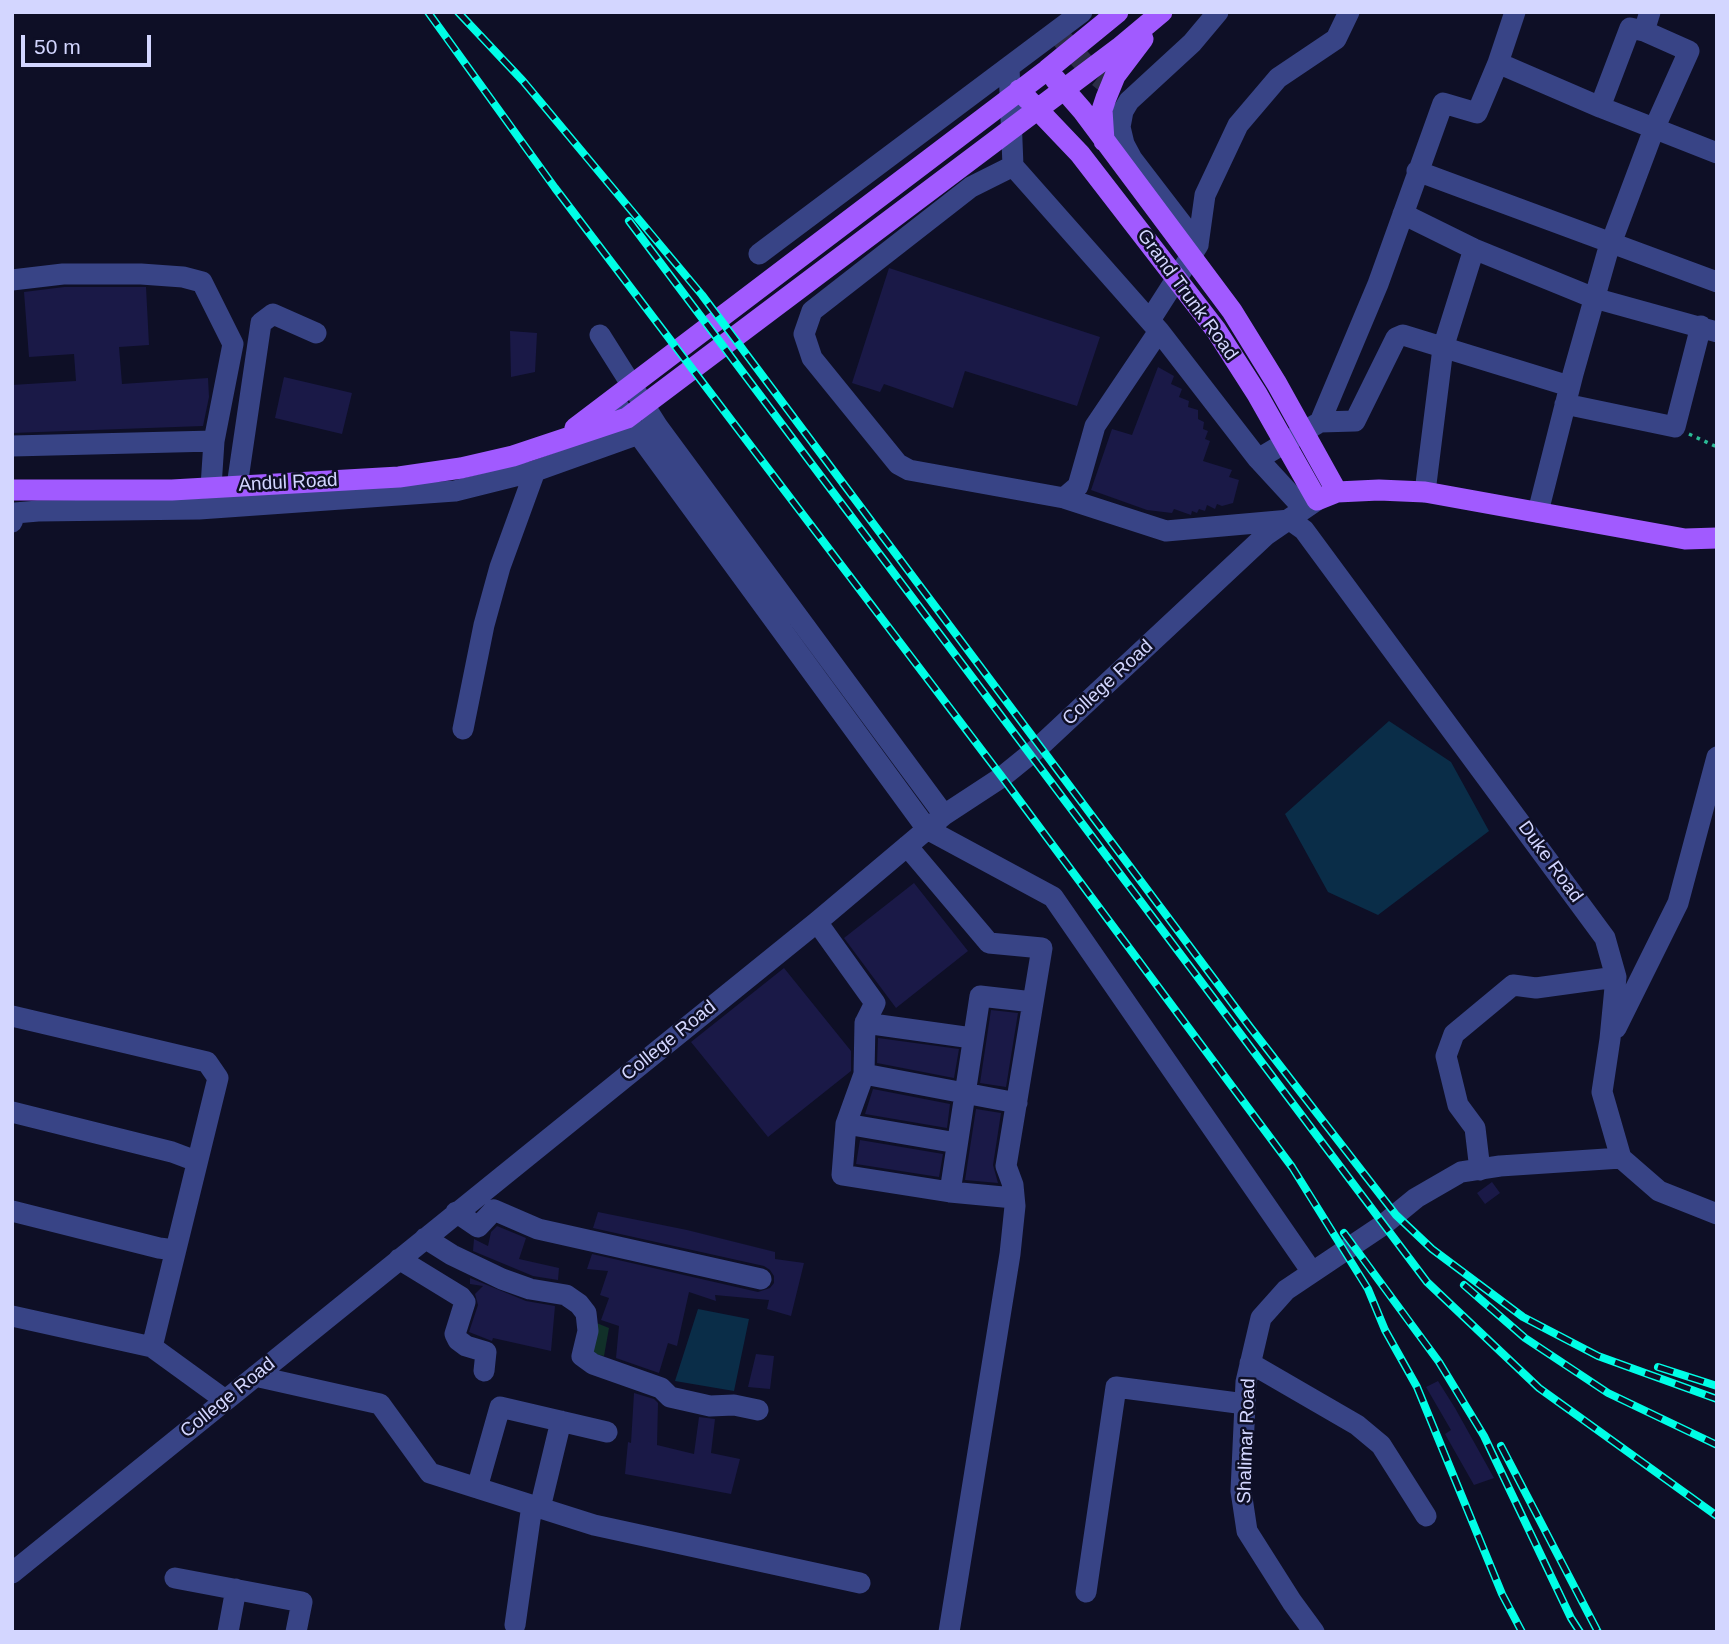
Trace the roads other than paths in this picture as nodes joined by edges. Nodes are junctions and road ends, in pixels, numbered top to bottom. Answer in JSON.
{"nodes":[{"id":1,"x":1065,"y":12,"type":"edge"},
{"id":2,"x":1082,"y":12,"type":"edge"},
{"id":3,"x":1118,"y":12,"type":"edge"},
{"id":4,"x":1163,"y":12,"type":"edge"},
{"id":5,"x":1219,"y":12,"type":"edge"},
{"id":6,"x":1349,"y":12,"type":"edge"},
{"id":7,"x":1515,"y":12,"type":"edge"},
{"id":8,"x":1647,"y":22,"type":"edge"},
{"id":9,"x":1038,"y":45,"type":"junction"},
{"id":10,"x":1498,"y":63,"type":"junction"},
{"id":11,"x":1009,"y":67,"type":"junction"},
{"id":12,"x":1047,"y":70,"type":"junction"},
{"id":13,"x":1019,"y":90,"type":"junction"},
{"id":14,"x":1064,"y":90,"type":"junction"},
{"id":15,"x":1600,"y":107,"type":"junction"},
{"id":16,"x":1038,"y":109,"type":"junction"},
{"id":17,"x":1654,"y":130,"type":"junction"},
{"id":18,"x":1104,"y":141,"type":"junction"},
{"id":19,"x":1717,"y":153,"type":"edge"},
{"id":20,"x":1013,"y":166,"type":"junction"},
{"id":21,"x":1417,"y":171,"type":"junction"},
{"id":22,"x":1402,"y":214,"type":"junction"},
{"id":23,"x":1611,"y":243,"type":"junction"},
{"id":24,"x":1198,"y":246,"type":"junction"},
{"id":25,"x":1474,"y":249,"type":"junction"},
{"id":26,"x":759,"y":254,"type":"dead end"},
{"id":27,"x":12,"y":280,"type":"edge"},
{"id":28,"x":1717,"y":282,"type":"edge"},
{"id":29,"x":1594,"y":298,"type":"junction"},
{"id":30,"x":1155,"y":326,"type":"junction"},
{"id":31,"x":1709,"y":329,"type":"edge"},
{"id":32,"x":316,"y":333,"type":"dead end"},
{"id":33,"x":600,"y":335,"type":"dead end"},
{"id":34,"x":1443,"y":348,"type":"junction"},
{"id":35,"x":1567,"y":395,"type":"junction"},
{"id":36,"x":614,"y":401,"type":"junction"},
{"id":37,"x":627,"y":418,"type":"junction"},
{"id":38,"x":1320,"y":422,"type":"junction"},
{"id":39,"x":658,"y":426,"type":"junction"},
{"id":40,"x":559,"y":439,"type":"junction"},
{"id":41,"x":214,"y":441,"type":"junction"},
{"id":42,"x":12,"y":446,"type":"edge"},
{"id":43,"x":1258,"y":459,"type":"junction"},
{"id":44,"x":535,"y":471,"type":"junction"},
{"id":45,"x":237,"y":486,"type":"junction"},
{"id":46,"x":211,"y":487,"type":"junction"},
{"id":47,"x":12,"y":490,"type":"edge"},
{"id":48,"x":1337,"y":492,"type":"junction"},
{"id":49,"x":1425,"y":492,"type":"junction"},
{"id":50,"x":1064,"y":498,"type":"junction"},
{"id":51,"x":1304,"y":510,"type":"junction"},
{"id":52,"x":1538,"y":512,"type":"junction"},
{"id":53,"x":12,"y":522,"type":"edge"},
{"id":54,"x":1717,"y":538,"type":"edge"},
{"id":55,"x":463,"y":729,"type":"dead end"},
{"id":56,"x":1717,"y":757,"type":"edge"},
{"id":57,"x":944,"y":815,"type":"junction"},
{"id":58,"x":927,"y":829,"type":"junction"},
{"id":59,"x":907,"y":846,"type":"junction"},
{"id":60,"x":817,"y":922,"type":"junction"},
{"id":61,"x":1616,"y":977,"type":"junction"},
{"id":62,"x":1033,"y":1002,"type":"junction"},
{"id":63,"x":12,"y":1016,"type":"edge"},
{"id":64,"x":865,"y":1023,"type":"junction"},
{"id":65,"x":972,"y":1038,"type":"junction"},
{"id":66,"x":1610,"y":1039,"type":"junction"},
{"id":67,"x":864,"y":1074,"type":"junction"},
{"id":68,"x":964,"y":1094,"type":"junction"},
{"id":69,"x":1017,"y":1103,"type":"junction"},
{"id":70,"x":12,"y":1112,"type":"edge"},
{"id":71,"x":846,"y":1124,"type":"junction"},
{"id":72,"x":957,"y":1143,"type":"junction"},
{"id":73,"x":1621,"y":1158,"type":"junction"},
{"id":74,"x":197,"y":1161,"type":"junction"},
{"id":75,"x":1480,"y":1170,"type":"junction"},
{"id":76,"x":950,"y":1192,"type":"junction"},
{"id":77,"x":1014,"y":1198,"type":"junction"},
{"id":78,"x":12,"y":1211,"type":"edge"},
{"id":79,"x":456,"y":1212,"type":"junction"},
{"id":80,"x":1717,"y":1214,"type":"edge"},
{"id":81,"x":425,"y":1238,"type":"junction"},
{"id":82,"x":175,"y":1250,"type":"junction"},
{"id":83,"x":398,"y":1259,"type":"junction"},
{"id":84,"x":1319,"y":1267,"type":"junction"},
{"id":85,"x":761,"y":1279,"type":"dead end"},
{"id":86,"x":12,"y":1316,"type":"edge"},
{"id":87,"x":152,"y":1348,"type":"junction"},
{"id":88,"x":1250,"y":1363,"type":"junction"},
{"id":89,"x":484,"y":1371,"type":"dead end"},
{"id":90,"x":255,"y":1376,"type":"junction"},
{"id":91,"x":225,"y":1400,"type":"junction"},
{"id":92,"x":1245,"y":1404,"type":"junction"},
{"id":93,"x":758,"y":1410,"type":"dead end"},
{"id":94,"x":561,"y":1421,"type":"junction"},
{"id":95,"x":607,"y":1432,"type":"dead end"},
{"id":96,"x":477,"y":1488,"type":"junction"},
{"id":97,"x":536,"y":1507,"type":"junction"},
{"id":98,"x":1426,"y":1516,"type":"dead end"},
{"id":99,"x":12,"y":1573,"type":"edge"},
{"id":100,"x":174,"y":1578,"type":"dead end"},
{"id":101,"x":860,"y":1583,"type":"dead end"},
{"id":102,"x":236,"y":1590,"type":"junction"},
{"id":103,"x":1086,"y":1592,"type":"dead end"},
{"id":104,"x":515,"y":1625,"type":"dead end"},
{"id":105,"x":228,"y":1632,"type":"edge"},
{"id":106,"x":296,"y":1632,"type":"edge"},
{"id":107,"x":949,"y":1632,"type":"edge"},
{"id":108,"x":1314,"y":1632,"type":"edge"}],
"edges":[{"from":1,"to":9,"type":"street"},
{"from":2,"to":9,"type":"street"},
{"from":3,"to":12,"type":"main road"},
{"from":4,"to":14,"type":"main road"},
{"from":4,"to":18,"type":"main road"},
{"from":5,"to":24,"type":"street"},
{"from":6,"to":24,"type":"street"},
{"from":7,"to":10,"type":"street"},
{"from":8,"to":15,"type":"street"},
{"from":8,"to":17,"type":"street"},
{"from":9,"to":11,"type":"street"},
{"from":10,"to":15,"type":"street"},
{"from":10,"to":21,"type":"street"},
{"from":11,"to":20,"type":"street"},
{"from":11,"to":26,"type":"street"},
{"from":12,"to":13,"type":"main road"},
{"from":12,"to":14,"type":"main road","name":"Grand Trunk Road"},
{"from":13,"to":16,"type":"main road","name":"Grand Trunk Road"},
{"from":13,"to":36,"type":"main road"},
{"from":14,"to":16,"type":"main road"},
{"from":14,"to":18,"type":"main road","name":"Grand Trunk Road"},
{"from":15,"to":17,"type":"street"},
{"from":16,"to":37,"type":"main road"},
{"from":16,"to":51,"type":"main road","name":"Grand Trunk Road"},
{"from":17,"to":19,"type":"street"},
{"from":17,"to":23,"type":"street"},
{"from":18,"to":48,"type":"main road","name":"Grand Trunk Road"},
{"from":20,"to":30,"type":"street","name":"Duke Road"},
{"from":20,"to":50,"type":"street"},
{"from":21,"to":22,"type":"street"},
{"from":21,"to":23,"type":"street"},
{"from":22,"to":25,"type":"street"},
{"from":22,"to":38,"type":"street"},
{"from":23,"to":28,"type":"street"},
{"from":23,"to":29,"type":"street"},
{"from":24,"to":30,"type":"street"},
{"from":25,"to":29,"type":"street"},
{"from":25,"to":34,"type":"street"},
{"from":27,"to":41,"type":"street"},
{"from":29,"to":31,"type":"street"},
{"from":29,"to":35,"type":"street"},
{"from":30,"to":43,"type":"street","name":"Duke Road"},
{"from":30,"to":50,"type":"street"},
{"from":31,"to":35,"type":"street"},
{"from":32,"to":45,"type":"street"},
{"from":33,"to":39,"type":"street"},
{"from":34,"to":35,"type":"street"},
{"from":34,"to":38,"type":"street"},
{"from":34,"to":49,"type":"street"},
{"from":35,"to":52,"type":"street"},
{"from":36,"to":37,"type":"street"},
{"from":36,"to":40,"type":"main road"},
{"from":37,"to":40,"type":"main road"},
{"from":37,"to":58,"type":"street"},
{"from":38,"to":43,"type":"street"},
{"from":39,"to":44,"type":"street"},
{"from":39,"to":57,"type":"street"},
{"from":40,"to":45,"type":"main road","name":"Andul Road"},
{"from":41,"to":42,"type":"street"},
{"from":41,"to":46,"type":"street"},
{"from":43,"to":51,"type":"street","name":"Duke Road"},
{"from":44,"to":53,"type":"street"},
{"from":44,"to":55,"type":"street"},
{"from":45,"to":46,"type":"main road","name":"Andul Road"},
{"from":46,"to":47,"type":"main road","name":"Andul Road"},
{"from":48,"to":49,"type":"main road"},
{"from":48,"to":51,"type":"main road"},
{"from":49,"to":52,"type":"main road"},
{"from":50,"to":51,"type":"street"},
{"from":51,"to":57,"type":"street","name":"College Road"},
{"from":51,"to":61,"type":"street","name":"Duke Road"},
{"from":52,"to":54,"type":"main road"},
{"from":56,"to":66,"type":"street"},
{"from":57,"to":58,"type":"street","name":"College Road"},
{"from":58,"to":59,"type":"street","name":"College Road"},
{"from":58,"to":84,"type":"street"},
{"from":59,"to":60,"type":"street","name":"College Road"},
{"from":59,"to":62,"type":"street"},
{"from":60,"to":64,"type":"street"},
{"from":60,"to":79,"type":"street","name":"College Road"},
{"from":61,"to":66,"type":"street","name":"Duke Road"},
{"from":61,"to":75,"type":"street"},
{"from":62,"to":65,"type":"street"},
{"from":62,"to":69,"type":"street"},
{"from":63,"to":74,"type":"street"},
{"from":64,"to":65,"type":"street"},
{"from":64,"to":67,"type":"street"},
{"from":65,"to":68,"type":"street"},
{"from":66,"to":73,"type":"street","name":"Duke Road"},
{"from":67,"to":68,"type":"street"},
{"from":67,"to":71,"type":"street"},
{"from":68,"to":69,"type":"street"},
{"from":68,"to":72,"type":"street"},
{"from":69,"to":77,"type":"street"},
{"from":70,"to":74,"type":"street"},
{"from":71,"to":72,"type":"street"},
{"from":71,"to":76,"type":"street"},
{"from":72,"to":76,"type":"street"},
{"from":73,"to":75,"type":"street","name":"Shalimar Road"},
{"from":73,"to":80,"type":"street"},
{"from":74,"to":82,"type":"street"},
{"from":75,"to":84,"type":"street","name":"Shalimar Road"},
{"from":76,"to":77,"type":"street"},
{"from":77,"to":107,"type":"street"},
{"from":78,"to":82,"type":"street"},
{"from":79,"to":81,"type":"street","name":"College Road"},
{"from":79,"to":85,"type":"street"},
{"from":81,"to":83,"type":"street","name":"College Road"},
{"from":81,"to":93,"type":"street"},
{"from":82,"to":87,"type":"street"},
{"from":83,"to":89,"type":"street"},
{"from":83,"to":90,"type":"street","name":"College Road"},
{"from":84,"to":88,"type":"street","name":"Shalimar Road"},
{"from":86,"to":87,"type":"street"},
{"from":87,"to":91,"type":"street"},
{"from":88,"to":92,"type":"street","name":"Shalimar Road"},
{"from":88,"to":98,"type":"street"},
{"from":90,"to":91,"type":"street","name":"College Road"},
{"from":90,"to":96,"type":"street"},
{"from":91,"to":99,"type":"street","name":"College Road"},
{"from":92,"to":103,"type":"street"},
{"from":92,"to":108,"type":"street","name":"Shalimar Road"},
{"from":94,"to":95,"type":"street"},
{"from":94,"to":96,"type":"street"},
{"from":94,"to":97,"type":"street"},
{"from":96,"to":97,"type":"street"},
{"from":97,"to":101,"type":"street"},
{"from":97,"to":104,"type":"street"},
{"from":100,"to":102,"type":"street"},
{"from":102,"to":105,"type":"street"},
{"from":102,"to":106,"type":"street"}]}
